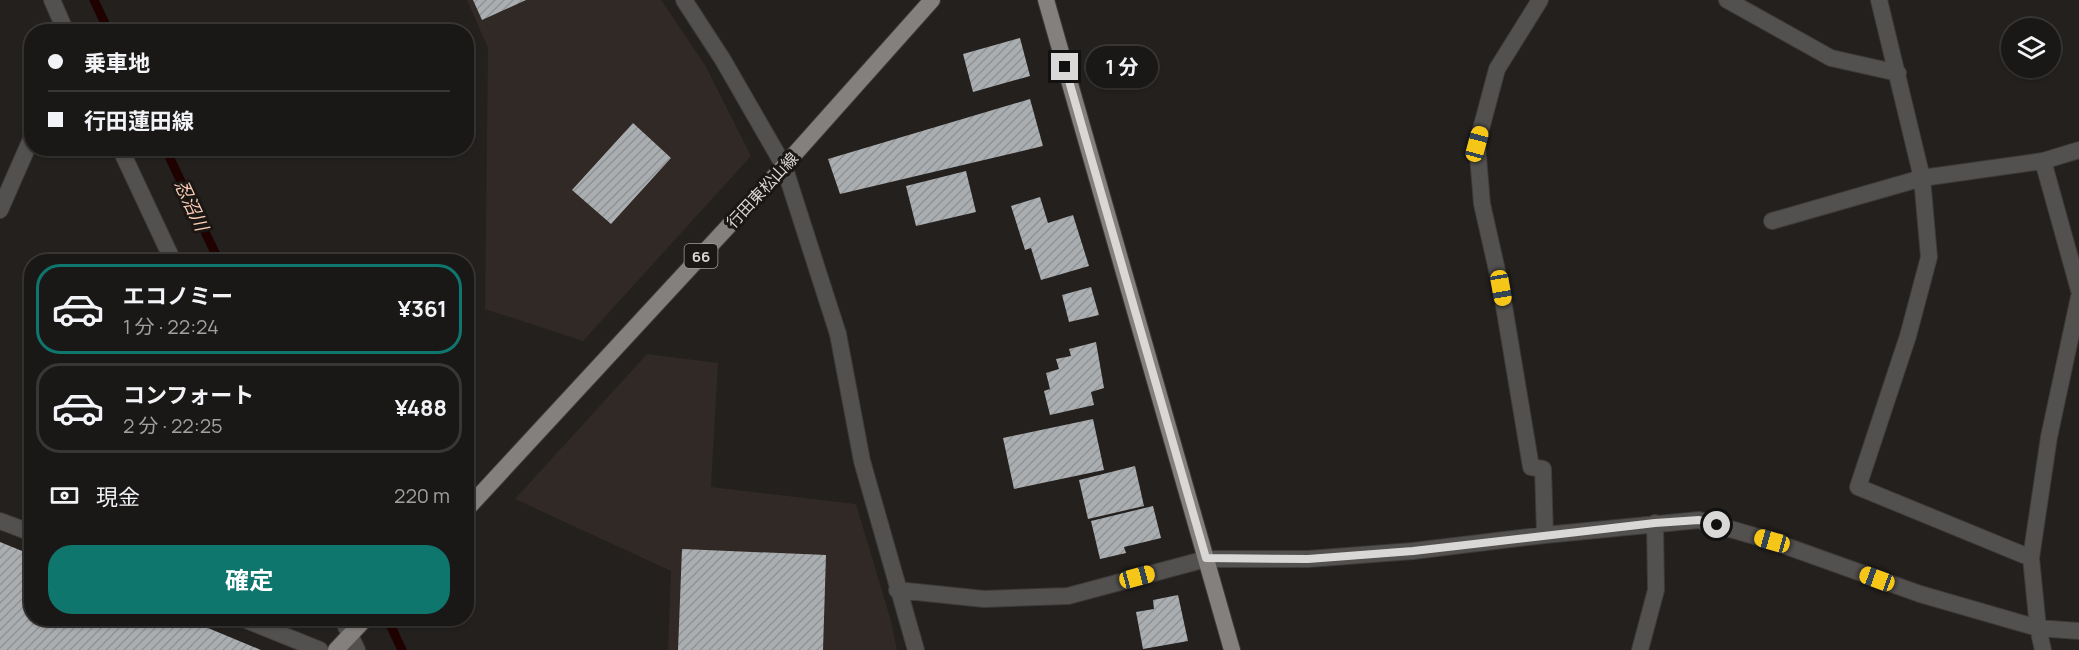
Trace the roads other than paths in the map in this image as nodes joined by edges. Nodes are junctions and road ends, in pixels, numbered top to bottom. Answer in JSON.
{"nodes":[{"id":1,"x":684,"y":0,"type":"edge"},
{"id":2,"x":932,"y":0,"type":"edge"},
{"id":3,"x":1046,"y":0,"type":"edge"},
{"id":4,"x":1540,"y":0,"type":"edge"},
{"id":5,"x":1727,"y":0,"type":"edge"},
{"id":6,"x":1879,"y":0,"type":"edge"},
{"id":7,"x":56,"y":1,"type":"edge"},
{"id":8,"x":63,"y":24,"type":"edge"},
{"id":9,"x":1898,"y":73,"type":"junction"},
{"id":10,"x":2079,"y":150,"type":"edge"},
{"id":11,"x":24,"y":155,"type":"edge"},
{"id":12,"x":124,"y":156,"type":"edge"},
{"id":13,"x":2043,"y":161,"type":"junction"},
{"id":14,"x":784,"y":166,"type":"junction"},
{"id":15,"x":1922,"y":178,"type":"junction"},
{"id":16,"x":0,"y":210,"type":"edge"},
{"id":17,"x":1772,"y":221,"type":"dead end"},
{"id":18,"x":170,"y":254,"type":"edge"},
{"id":19,"x":2079,"y":290,"type":"edge"},
{"id":20,"x":2079,"y":297,"type":"edge"},
{"id":21,"x":474,"y":501,"type":"edge"},
{"id":22,"x":0,"y":521,"type":"edge"},
{"id":23,"x":1655,"y":523,"type":"junction"},
{"id":24,"x":24,"y":530,"type":"edge"},
{"id":25,"x":1545,"y":535,"type":"junction"},
{"id":26,"x":1206,"y":558,"type":"junction"},
{"id":27,"x":2031,"y":558,"type":"junction"},
{"id":28,"x":897,"y":590,"type":"junction"},
{"id":29,"x":261,"y":626,"type":"edge"},
{"id":30,"x":346,"y":626,"type":"edge"},
{"id":31,"x":362,"y":626,"type":"edge"},
{"id":32,"x":2038,"y":628,"type":"junction"},
{"id":33,"x":2079,"y":632,"type":"edge"},
{"id":34,"x":354,"y":643,"type":"edge"},
{"id":35,"x":320,"y":650,"type":"edge"},
{"id":36,"x":336,"y":650,"type":"edge"},
{"id":37,"x":916,"y":650,"type":"edge"},
{"id":38,"x":1232,"y":650,"type":"edge"},
{"id":39,"x":1640,"y":650,"type":"edge"},
{"id":40,"x":2043,"y":650,"type":"edge"}],
"edges":[{"from":1,"to":14,"type":"street"},
{"from":2,"to":14,"type":"main road","name":"行田東松山線","number":"66"},
{"from":3,"to":26,"type":"main road"},
{"from":4,"to":25,"type":"street"},
{"from":5,"to":9,"type":"street"},
{"from":6,"to":9,"type":"street"},
{"from":7,"to":8,"type":"street"},
{"from":9,"to":15,"type":"street"},
{"from":10,"to":13,"type":"street"},
{"from":11,"to":16,"type":"street"},
{"from":12,"to":18,"type":"street"},
{"from":13,"to":15,"type":"street"},
{"from":13,"to":19,"type":"street"},
{"from":14,"to":21,"type":"main road","name":"行田東松山線","number":"66"},
{"from":14,"to":28,"type":"street"},
{"from":15,"to":17,"type":"street"},
{"from":15,"to":27,"type":"street"},
{"from":20,"to":27,"type":"street"},
{"from":22,"to":24,"type":"street"},
{"from":23,"to":25,"type":"street"},
{"from":23,"to":32,"type":"street"},
{"from":23,"to":39,"type":"street"},
{"from":25,"to":26,"type":"street"},
{"from":26,"to":28,"type":"street"},
{"from":26,"to":38,"type":"main road"},
{"from":27,"to":32,"type":"street"},
{"from":28,"to":37,"type":"street"},
{"from":29,"to":35,"type":"street"},
{"from":30,"to":34,"type":"street"},
{"from":31,"to":34,"type":"main road"},
{"from":32,"to":33,"type":"street"},
{"from":32,"to":40,"type":"street"},
{"from":34,"to":36,"type":"main road"}]}
